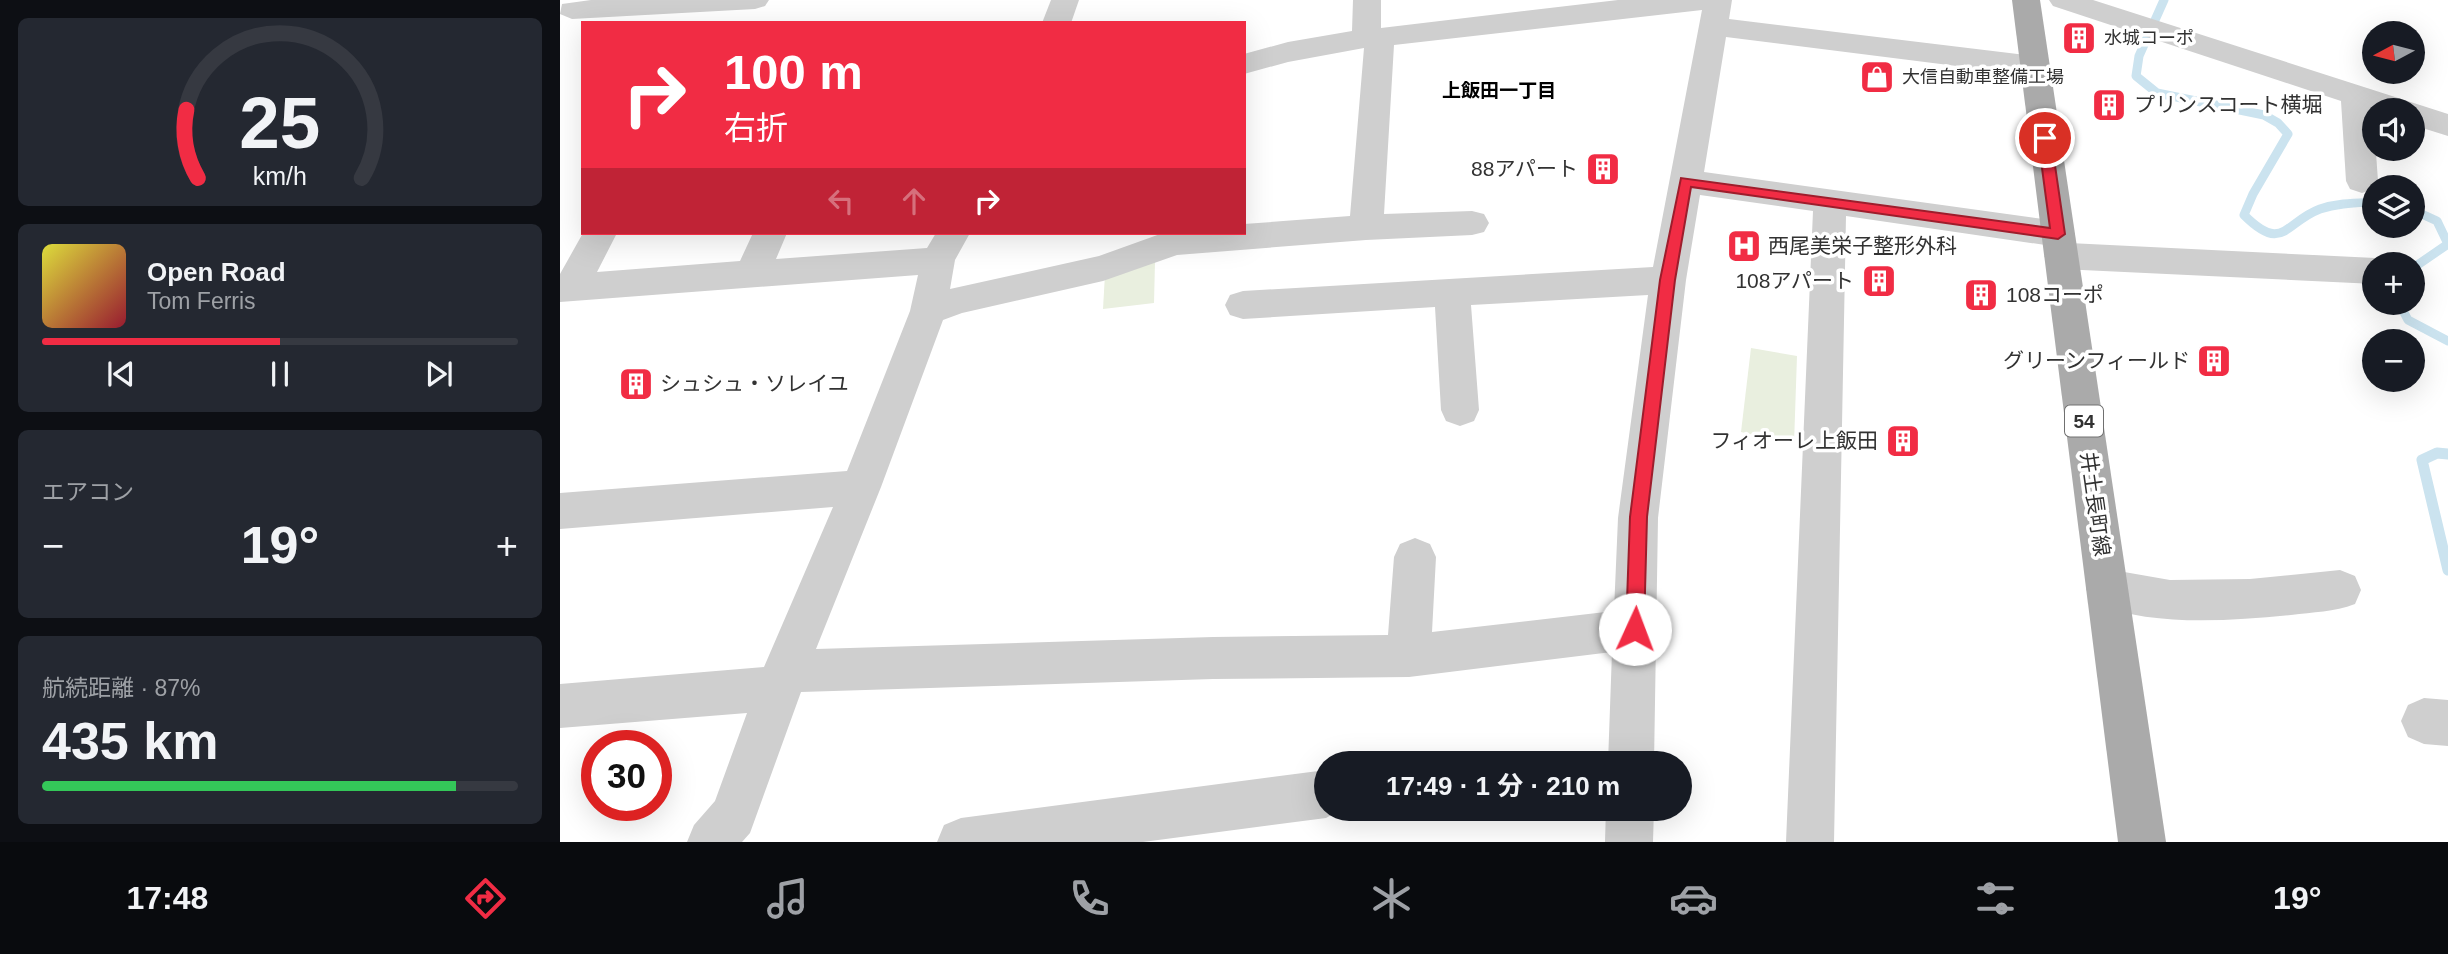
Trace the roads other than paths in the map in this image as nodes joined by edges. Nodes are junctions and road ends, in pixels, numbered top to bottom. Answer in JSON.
{"nodes":[{"id":1,"x":755,"y":0,"type":"edge"},
{"id":2,"x":1065,"y":0,"type":"edge"},
{"id":3,"x":1367,"y":0,"type":"edge"},
{"id":4,"x":2026,"y":0,"type":"edge"},
{"id":5,"x":2063,"y":0,"type":"edge"},
{"id":6,"x":1716,"y":9,"type":"edge"},
{"id":7,"x":570,"y":13,"type":"edge"},
{"id":8,"x":685,"y":13,"type":"edge"},
{"id":9,"x":1057,"y":21,"type":"edge"},
{"id":10,"x":1373,"y":38,"type":"junction"},
{"id":11,"x":1246,"y":63,"type":"edge"},
{"id":12,"x":2035,"y":66,"type":"junction"},
{"id":13,"x":2356,"y":96,"type":"junction"},
{"id":14,"x":2363,"y":98,"type":"edge"},
{"id":15,"x":2425,"y":118,"type":"edge"},
{"id":16,"x":2448,"y":125,"type":"edge"},
{"id":17,"x":1685,"y":181,"type":"junction"},
{"id":18,"x":2362,"y":181,"type":"dead end"},
{"id":19,"x":1830,"y":204,"type":"junction"},
{"id":20,"x":1472,"y":223,"type":"dead end"},
{"id":21,"x":1366,"y":227,"type":"junction"},
{"id":22,"x":599,"y":235,"type":"edge"},
{"id":23,"x":769,"y":235,"type":"edge"},
{"id":24,"x":2059,"y":245,"type":"junction"},
{"id":25,"x":946,"y":246,"type":"edge"},
{"id":26,"x":2362,"y":270,"type":"edge"},
{"id":27,"x":752,"y":274,"type":"junction"},
{"id":28,"x":1668,"y":280,"type":"junction"},
{"id":29,"x":566,"y":287,"type":"edge"},
{"id":30,"x":1452,"y":292,"type":"junction"},
{"id":31,"x":1243,"y":305,"type":"dead end"},
{"id":32,"x":928,"y":311,"type":"junction"},
{"id":33,"x":1460,"y":410,"type":"dead end"},
{"id":34,"x":861,"y":487,"type":"junction"},
{"id":35,"x":560,"y":511,"type":"edge"},
{"id":36,"x":1415,"y":557,"type":"dead end"},
{"id":37,"x":2107,"y":589,"type":"junction"},
{"id":38,"x":2340,"y":590,"type":"dead end"},
{"id":39,"x":1635,"y":629,"type":"junction"},
{"id":40,"x":1409,"y":656,"type":"junction"},
{"id":41,"x":782,"y":679,"type":"junction"},
{"id":42,"x":560,"y":706,"type":"edge"},
{"id":43,"x":1623,"y":751,"type":"edge"},
{"id":44,"x":1314,"y":796,"type":"edge"},
{"id":45,"x":1630,"y":821,"type":"edge"},
{"id":46,"x":711,"y":842,"type":"edge"},
{"id":47,"x":961,"y":842,"type":"edge"},
{"id":48,"x":1629,"y":842,"type":"edge"},
{"id":49,"x":1810,"y":842,"type":"edge"},
{"id":50,"x":2142,"y":842,"type":"edge"}],
"edges":[{"from":1,"to":8,"type":"street"},
{"from":2,"to":9,"type":"street"},
{"from":3,"to":10,"type":"street"},
{"from":4,"to":12,"type":"main road","name":"井土長町線","number":"54"},
{"from":5,"to":13,"type":"street"},
{"from":6,"to":10,"type":"street"},
{"from":6,"to":12,"type":"street"},
{"from":6,"to":17,"type":"street"},
{"from":7,"to":8,"type":"street"},
{"from":10,"to":11,"type":"street"},
{"from":10,"to":21,"type":"street"},
{"from":12,"to":24,"type":"main road","name":"井土長町線","number":"54"},
{"from":13,"to":14,"type":"street"},
{"from":13,"to":18,"type":"street"},
{"from":15,"to":16,"type":"street"},
{"from":17,"to":19,"type":"street"},
{"from":17,"to":28,"type":"street"},
{"from":19,"to":24,"type":"street"},
{"from":19,"to":49,"type":"street"},
{"from":20,"to":21,"type":"street"},
{"from":21,"to":32,"type":"street"},
{"from":22,"to":29,"type":"street"},
{"from":23,"to":27,"type":"street"},
{"from":24,"to":26,"type":"street"},
{"from":24,"to":37,"type":"main road","name":"井土長町線","number":"54"},
{"from":25,"to":27,"type":"street"},
{"from":25,"to":32,"type":"street"},
{"from":27,"to":29,"type":"street"},
{"from":28,"to":30,"type":"street"},
{"from":28,"to":39,"type":"street"},
{"from":30,"to":31,"type":"street"},
{"from":30,"to":33,"type":"street"},
{"from":32,"to":34,"type":"street"},
{"from":34,"to":35,"type":"street"},
{"from":34,"to":41,"type":"street"},
{"from":36,"to":40,"type":"street"},
{"from":37,"to":38,"type":"street"},
{"from":37,"to":50,"type":"main road","name":"井土長町線","number":"54"},
{"from":39,"to":40,"type":"street"},
{"from":39,"to":43,"type":"street"},
{"from":40,"to":41,"type":"street"},
{"from":41,"to":42,"type":"street"},
{"from":41,"to":46,"type":"street"},
{"from":44,"to":47,"type":"street"},
{"from":45,"to":48,"type":"street"}]}
